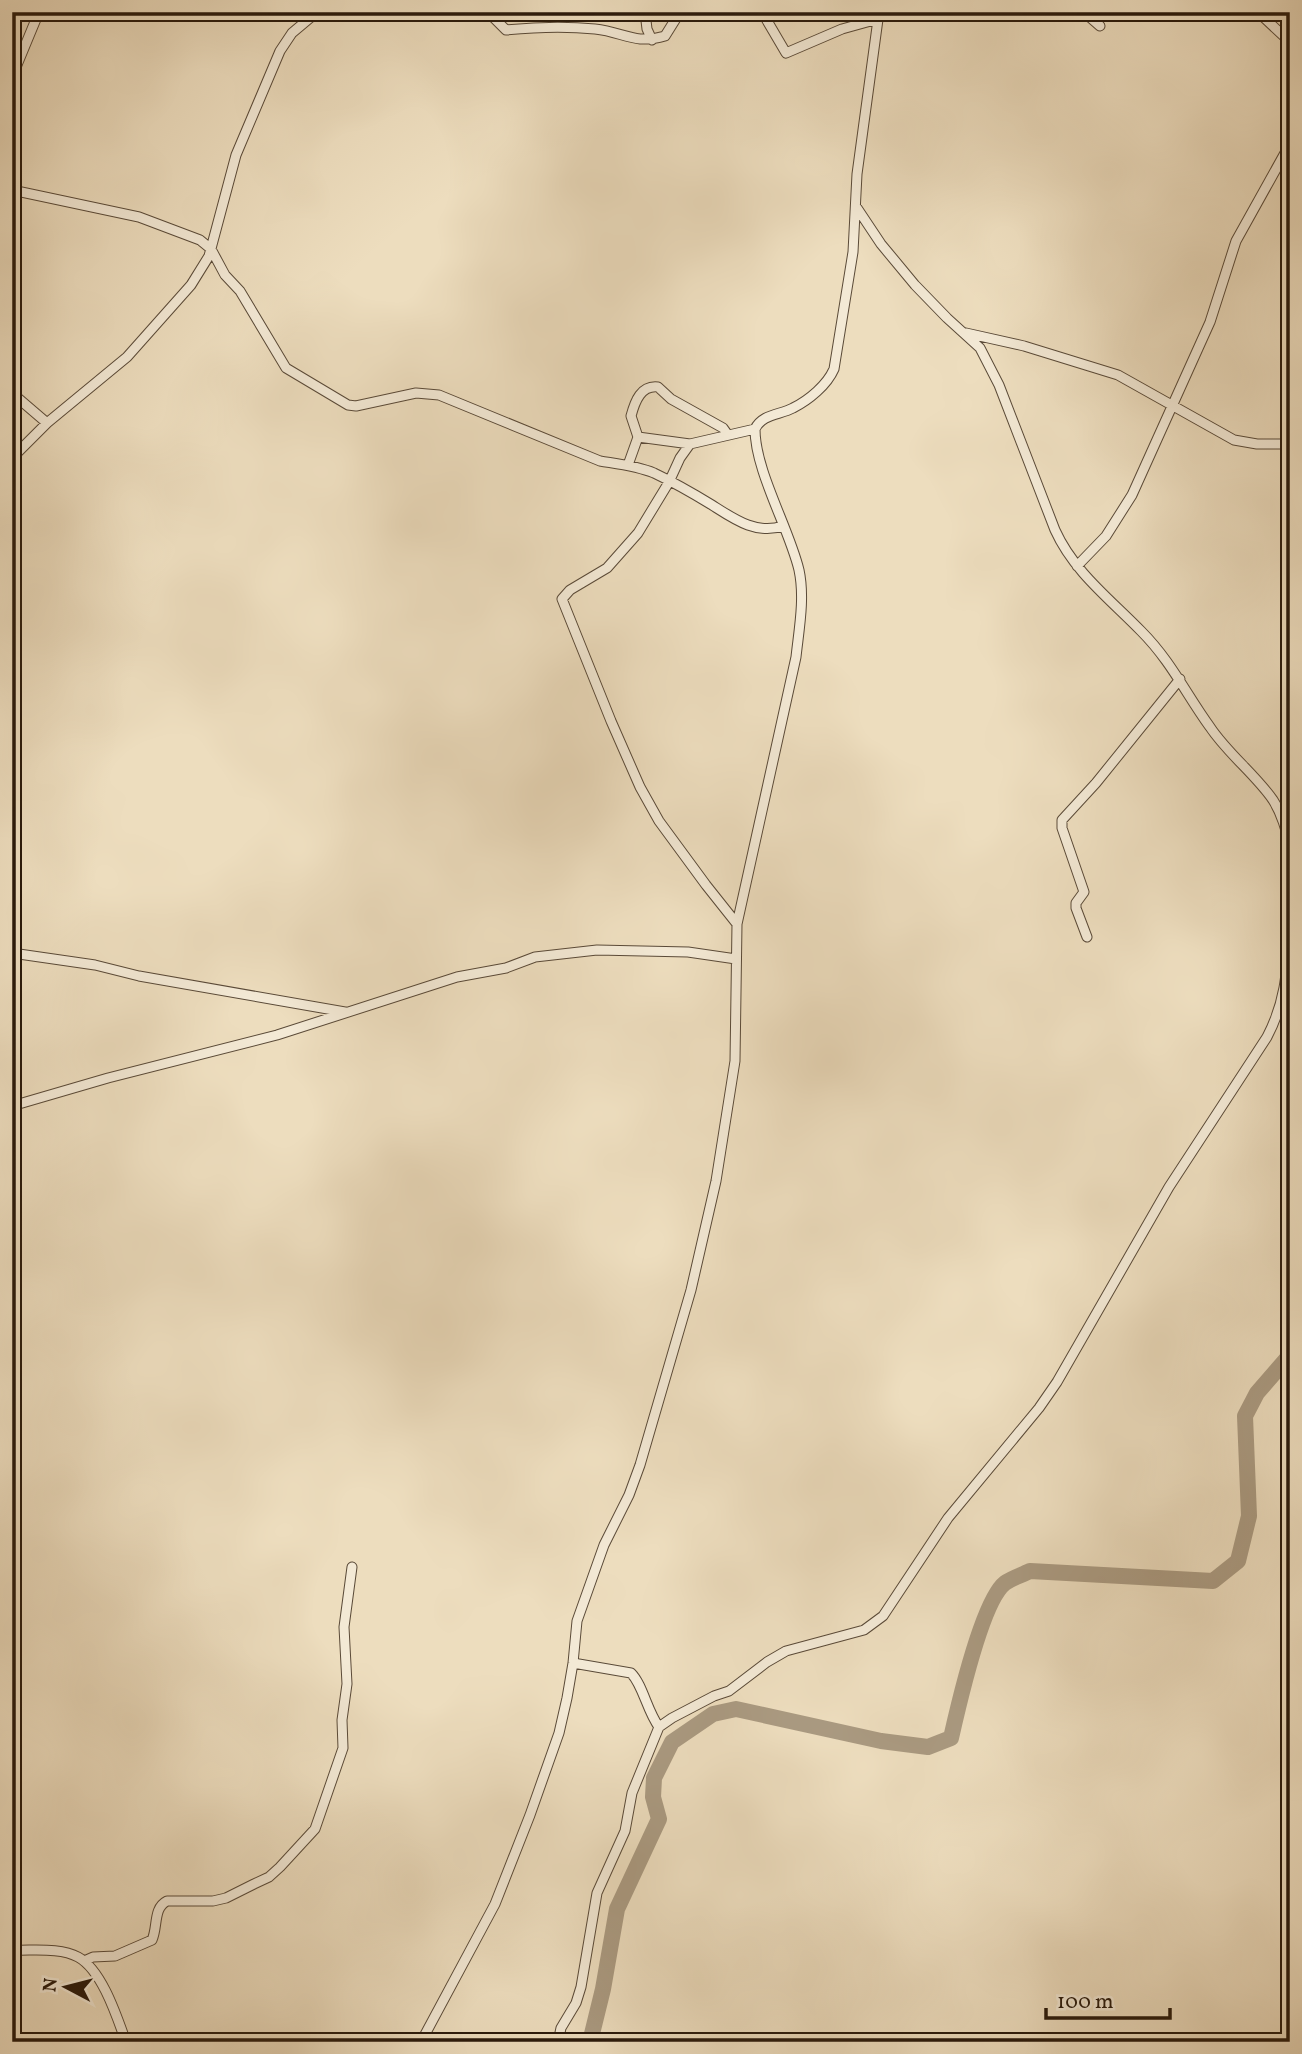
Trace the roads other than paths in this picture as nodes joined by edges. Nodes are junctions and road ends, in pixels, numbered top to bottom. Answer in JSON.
{"nodes":[{"id":1,"x":39,"y":12,"type":"edge"},
{"id":2,"x":317,"y":12,"type":"edge"},
{"id":3,"x":369,"y":12,"type":"edge"},
{"id":4,"x":403,"y":12,"type":"edge"},
{"id":5,"x":488,"y":12,"type":"edge"},
{"id":6,"x":645,"y":12,"type":"edge"},
{"id":7,"x":680,"y":12,"type":"edge"},
{"id":8,"x":762,"y":12,"type":"edge"},
{"id":9,"x":1084,"y":12,"type":"edge"},
{"id":10,"x":1258,"y":12,"type":"edge"},
{"id":11,"x":878,"y":16,"type":"edge"},
{"id":12,"x":1100,"y":26,"type":"dead end"},
{"id":13,"x":652,"y":40,"type":"junction"},
{"id":14,"x":1290,"y":42,"type":"edge"},
{"id":15,"x":12,"y":77,"type":"edge"},
{"id":16,"x":1290,"y":144,"type":"edge"},
{"id":17,"x":12,"y":190,"type":"edge"},
{"id":18,"x":857,"y":208,"type":"junction"},
{"id":19,"x":211,"y":249,"type":"junction"},
{"id":20,"x":965,"y":333,"type":"junction"},
{"id":21,"x":12,"y":393,"type":"edge"},
{"id":22,"x":1172,"y":405,"type":"junction"},
{"id":23,"x":47,"y":423,"type":"junction"},
{"id":24,"x":755,"y":429,"type":"junction"},
{"id":25,"x":728,"y":435,"type":"junction"},
{"id":26,"x":638,"y":437,"type":"junction"},
{"id":27,"x":690,"y":444,"type":"junction"},
{"id":28,"x":1290,"y":444,"type":"edge"},
{"id":29,"x":12,"y":458,"type":"edge"},
{"id":30,"x":628,"y":465,"type":"junction"},
{"id":31,"x":669,"y":482,"type":"junction"},
{"id":32,"x":783,"y":526,"type":"junction"},
{"id":33,"x":1077,"y":566,"type":"junction"},
{"id":34,"x":1180,"y":679,"type":"junction"},
{"id":35,"x":1285,"y":814,"type":"edge"},
{"id":36,"x":1290,"y":846,"type":"edge"},
{"id":37,"x":1290,"y":921,"type":"edge"},
{"id":38,"x":737,"y":923,"type":"junction"},
{"id":39,"x":1087,"y":937,"type":"dead end"},
{"id":40,"x":12,"y":953,"type":"edge"},
{"id":41,"x":736,"y":959,"type":"junction"},
{"id":42,"x":347,"y":1013,"type":"junction"},
{"id":43,"x":12,"y":1106,"type":"edge"},
{"id":44,"x":352,"y":1567,"type":"dead end"},
{"id":45,"x":573,"y":1663,"type":"junction"},
{"id":46,"x":659,"y":1727,"type":"junction"},
{"id":47,"x":12,"y":1950,"type":"edge"},
{"id":48,"x":83,"y":1961,"type":"junction"},
{"id":49,"x":126,"y":2042,"type":"edge"},
{"id":50,"x":421,"y":2042,"type":"edge"},
{"id":51,"x":558,"y":2042,"type":"edge"}],
"edges":[{"from":1,"to":15,"type":"street"},
{"from":2,"to":19,"type":"street"},
{"from":3,"to":4,"type":"street"},
{"from":5,"to":13,"type":"street"},
{"from":6,"to":13,"type":"street"},
{"from":7,"to":13,"type":"street"},
{"from":8,"to":11,"type":"street"},
{"from":9,"to":12,"type":"street"},
{"from":10,"to":14,"type":"street"},
{"from":11,"to":18,"type":"street"},
{"from":16,"to":22,"type":"street"},
{"from":17,"to":19,"type":"street"},
{"from":18,"to":20,"type":"street"},
{"from":18,"to":24,"type":"street"},
{"from":19,"to":23,"type":"street"},
{"from":19,"to":30,"type":"street"},
{"from":20,"to":22,"type":"street"},
{"from":20,"to":33,"type":"street"},
{"from":21,"to":23,"type":"street"},
{"from":22,"to":28,"type":"street"},
{"from":22,"to":33,"type":"street"},
{"from":23,"to":29,"type":"street"},
{"from":24,"to":25,"type":"street"},
{"from":24,"to":32,"type":"street"},
{"from":25,"to":26,"type":"street"},
{"from":25,"to":27,"type":"street"},
{"from":26,"to":27,"type":"street"},
{"from":26,"to":30,"type":"street"},
{"from":27,"to":31,"type":"street"},
{"from":30,"to":31,"type":"street"},
{"from":31,"to":32,"type":"street"},
{"from":31,"to":38,"type":"street"},
{"from":32,"to":38,"type":"street"},
{"from":33,"to":34,"type":"street"},
{"from":34,"to":35,"type":"street"},
{"from":34,"to":39,"type":"street"},
{"from":35,"to":36,"type":"street"},
{"from":37,"to":46,"type":"street"},
{"from":38,"to":41,"type":"street"},
{"from":40,"to":42,"type":"street"},
{"from":41,"to":42,"type":"street"},
{"from":41,"to":45,"type":"street"},
{"from":42,"to":43,"type":"street"},
{"from":44,"to":48,"type":"street"},
{"from":45,"to":46,"type":"street"},
{"from":45,"to":50,"type":"street"},
{"from":46,"to":51,"type":"street"},
{"from":47,"to":48,"type":"street"},
{"from":48,"to":49,"type":"street"}]}
